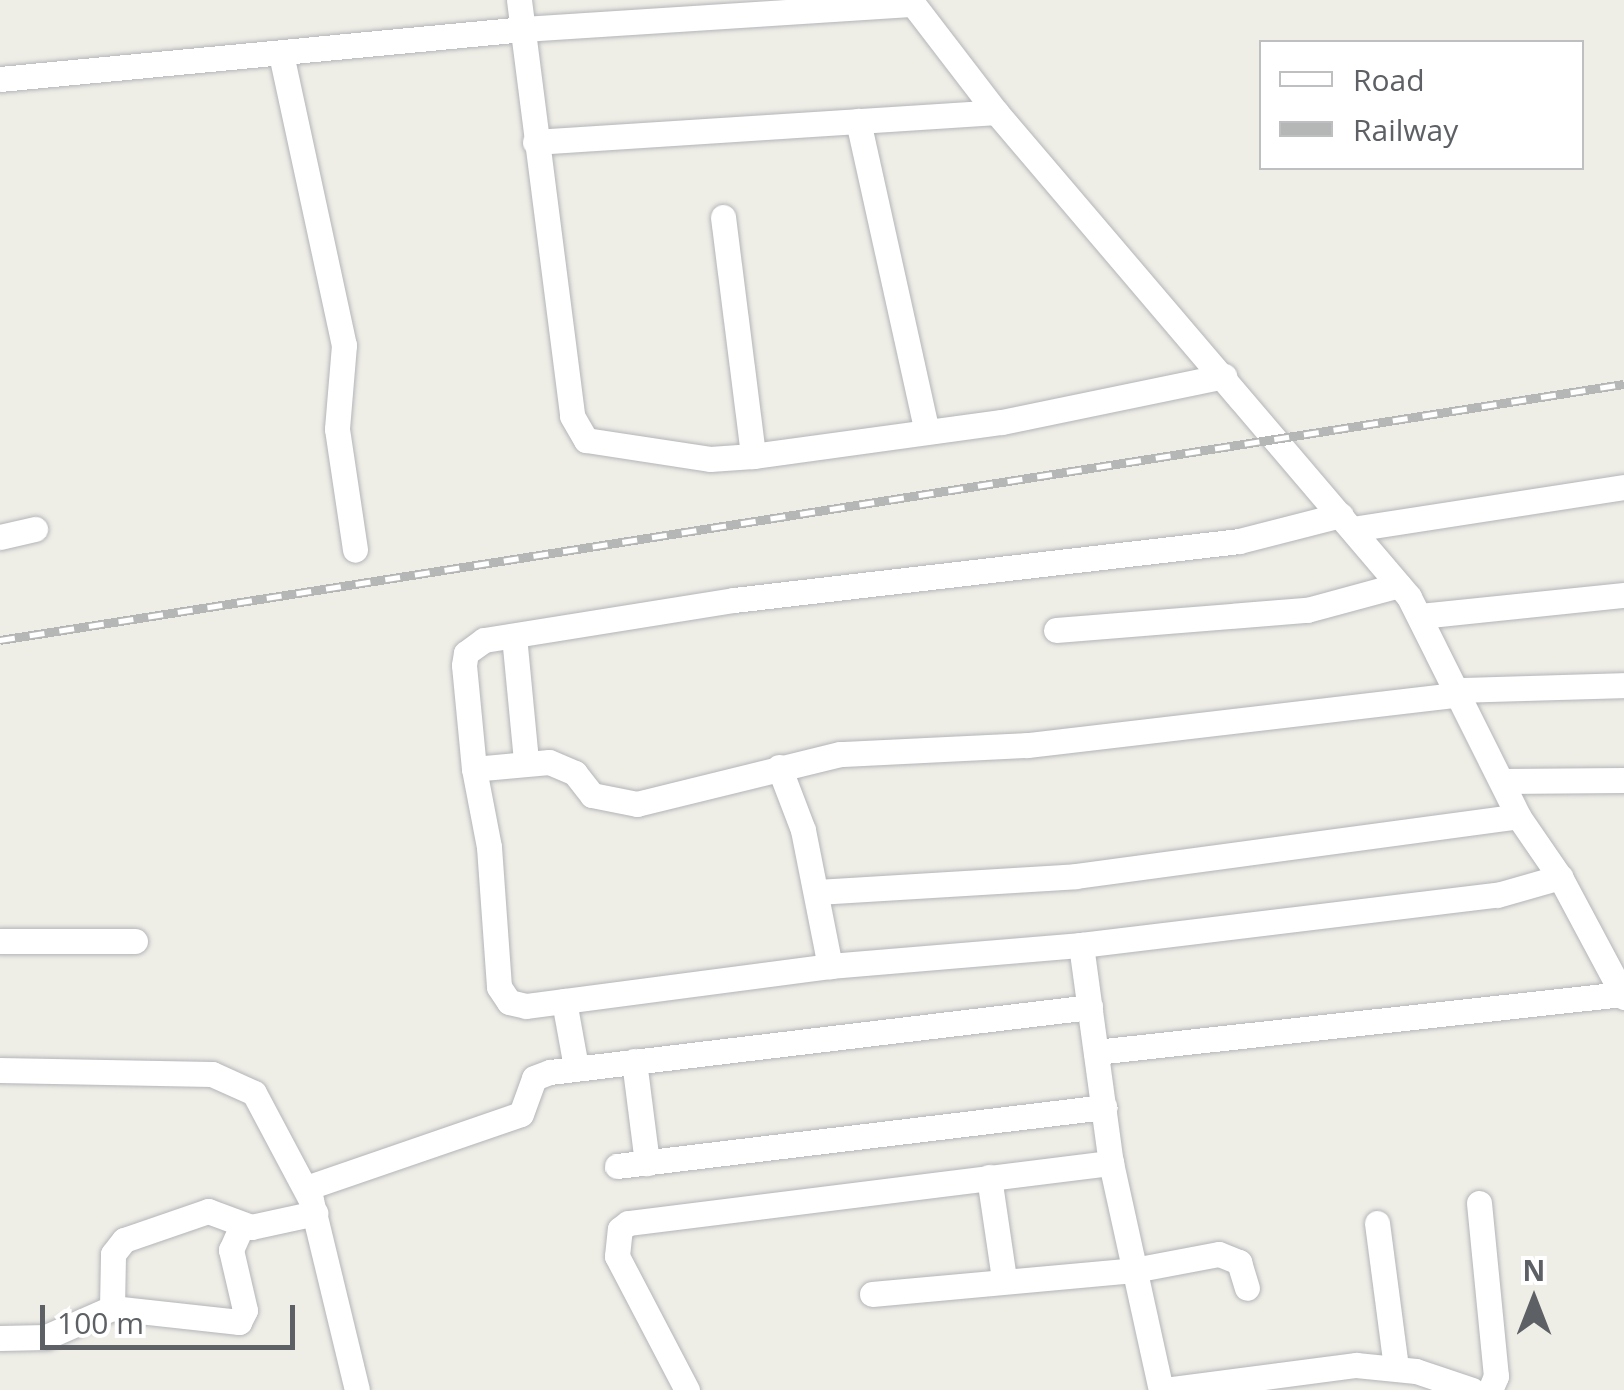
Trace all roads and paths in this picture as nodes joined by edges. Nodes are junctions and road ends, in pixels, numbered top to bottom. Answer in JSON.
{"nodes":[{"id":1,"x":519,"y":0,"type":"edge"},
{"id":2,"x":911,"y":2,"type":"edge"},
{"id":3,"x":524,"y":30,"type":"junction"},
{"id":4,"x":281,"y":54,"type":"junction"},
{"id":5,"x":0,"y":79,"type":"edge"},
{"id":6,"x":996,"y":112,"type":"junction"},
{"id":7,"x":858,"y":121,"type":"junction"},
{"id":8,"x":535,"y":142,"type":"junction"},
{"id":9,"x":724,"y":217,"type":"dead end"},
{"id":10,"x":1224,"y":376,"type":"junction"},
{"id":11,"x":926,"y":428,"type":"junction"},
{"id":12,"x":753,"y":456,"type":"junction"},
{"id":13,"x":1624,"y":487,"type":"edge"},
{"id":14,"x":1347,"y":522,"type":"junction"},
{"id":15,"x":35,"y":529,"type":"dead end"},
{"id":16,"x":0,"y":537,"type":"edge"},
{"id":17,"x":355,"y":550,"type":"dead end"},
{"id":18,"x":1400,"y":585,"type":"junction"},
{"id":19,"x":1624,"y":595,"type":"edge"},
{"id":20,"x":1420,"y":616,"type":"junction"},
{"id":21,"x":1056,"y":630,"type":"dead end"},
{"id":22,"x":514,"y":636,"type":"junction"},
{"id":23,"x":1624,"y":685,"type":"edge"},
{"id":24,"x":1460,"y":692,"type":"junction"},
{"id":25,"x":526,"y":761,"type":"junction"},
{"id":26,"x":779,"y":767,"type":"junction"},
{"id":27,"x":474,"y":769,"type":"junction"},
{"id":28,"x":1624,"y":780,"type":"edge"},
{"id":29,"x":1502,"y":781,"type":"junction"},
{"id":30,"x":1518,"y":816,"type":"junction"},
{"id":31,"x":1560,"y":878,"type":"junction"},
{"id":32,"x":816,"y":892,"type":"junction"},
{"id":33,"x":0,"y":941,"type":"edge"},
{"id":34,"x":135,"y":941,"type":"dead end"},
{"id":35,"x":1080,"y":944,"type":"junction"},
{"id":36,"x":830,"y":966,"type":"junction"},
{"id":37,"x":1623,"y":995,"type":"edge"},
{"id":38,"x":564,"y":1001,"type":"junction"},
{"id":39,"x":1090,"y":1008,"type":"junction"},
{"id":40,"x":1096,"y":1052,"type":"junction"},
{"id":41,"x":634,"y":1061,"type":"junction"},
{"id":42,"x":576,"y":1068,"type":"junction"},
{"id":43,"x":0,"y":1070,"type":"edge"},
{"id":44,"x":1104,"y":1107,"type":"junction"},
{"id":45,"x":647,"y":1163,"type":"junction"},
{"id":46,"x":1111,"y":1163,"type":"junction"},
{"id":47,"x":616,"y":1166,"type":"dead end"},
{"id":48,"x":989,"y":1177,"type":"junction"},
{"id":49,"x":311,"y":1200,"type":"junction"},
{"id":50,"x":1479,"y":1203,"type":"dead end"},
{"id":51,"x":1377,"y":1222,"type":"dead end"},
{"id":52,"x":242,"y":1226,"type":"junction"},
{"id":53,"x":1134,"y":1270,"type":"junction"},
{"id":54,"x":1004,"y":1279,"type":"junction"},
{"id":55,"x":1247,"y":1288,"type":"dead end"},
{"id":56,"x":872,"y":1294,"type":"dead end"},
{"id":57,"x":112,"y":1308,"type":"junction"},
{"id":58,"x":0,"y":1338,"type":"edge"},
{"id":59,"x":1396,"y":1368,"type":"junction"},
{"id":60,"x":358,"y":1390,"type":"edge"},
{"id":61,"x":687,"y":1390,"type":"edge"},
{"id":62,"x":1163,"y":1390,"type":"edge"},
{"id":63,"x":1472,"y":1390,"type":"edge"},
{"id":64,"x":1490,"y":1390,"type":"edge"}],
"edges":[{"from":1,"to":3,"type":"street"},
{"from":2,"to":3,"type":"street"},
{"from":2,"to":6,"type":"street"},
{"from":3,"to":4,"type":"street"},
{"from":3,"to":8,"type":"street"},
{"from":4,"to":5,"type":"street"},
{"from":4,"to":17,"type":"street"},
{"from":6,"to":7,"type":"street"},
{"from":6,"to":10,"type":"street"},
{"from":7,"to":8,"type":"street"},
{"from":7,"to":11,"type":"street"},
{"from":8,"to":12,"type":"street"},
{"from":9,"to":12,"type":"street"},
{"from":10,"to":11,"type":"street"},
{"from":10,"to":14,"type":"street"},
{"from":11,"to":12,"type":"street"},
{"from":13,"to":14,"type":"street"},
{"from":14,"to":18,"type":"street"},
{"from":14,"to":22,"type":"street"},
{"from":15,"to":16,"type":"street"},
{"from":18,"to":20,"type":"street"},
{"from":18,"to":21,"type":"street"},
{"from":19,"to":20,"type":"street"},
{"from":20,"to":24,"type":"street"},
{"from":22,"to":25,"type":"street"},
{"from":22,"to":27,"type":"street"},
{"from":23,"to":24,"type":"street"},
{"from":24,"to":26,"type":"street"},
{"from":24,"to":29,"type":"street"},
{"from":25,"to":26,"type":"street"},
{"from":25,"to":27,"type":"street"},
{"from":26,"to":32,"type":"street"},
{"from":27,"to":38,"type":"street"},
{"from":28,"to":29,"type":"street"},
{"from":29,"to":30,"type":"street"},
{"from":30,"to":31,"type":"street"},
{"from":30,"to":32,"type":"street"},
{"from":31,"to":35,"type":"street"},
{"from":31,"to":37,"type":"street"},
{"from":32,"to":36,"type":"street"},
{"from":33,"to":34,"type":"street"},
{"from":35,"to":36,"type":"street"},
{"from":35,"to":39,"type":"street"},
{"from":36,"to":38,"type":"street"},
{"from":37,"to":40,"type":"street"},
{"from":38,"to":42,"type":"street"},
{"from":39,"to":40,"type":"street"},
{"from":39,"to":41,"type":"street"},
{"from":40,"to":44,"type":"street"},
{"from":41,"to":42,"type":"street"},
{"from":41,"to":45,"type":"street"},
{"from":42,"to":49,"type":"street"},
{"from":43,"to":49,"type":"street"},
{"from":44,"to":45,"type":"street"},
{"from":44,"to":46,"type":"street"},
{"from":45,"to":47,"type":"street"},
{"from":46,"to":48,"type":"street"},
{"from":46,"to":53,"type":"street"},
{"from":48,"to":54,"type":"street"},
{"from":48,"to":61,"type":"street"},
{"from":49,"to":52,"type":"street"},
{"from":49,"to":60,"type":"street"},
{"from":50,"to":64,"type":"street"},
{"from":51,"to":59,"type":"street"},
{"from":52,"to":57,"type":"street"},
{"from":52,"to":57,"type":"street"},
{"from":53,"to":54,"type":"street"},
{"from":53,"to":55,"type":"street"},
{"from":53,"to":62,"type":"street"},
{"from":54,"to":56,"type":"street"},
{"from":57,"to":58,"type":"street"},
{"from":59,"to":62,"type":"street"},
{"from":59,"to":63,"type":"street"}]}
